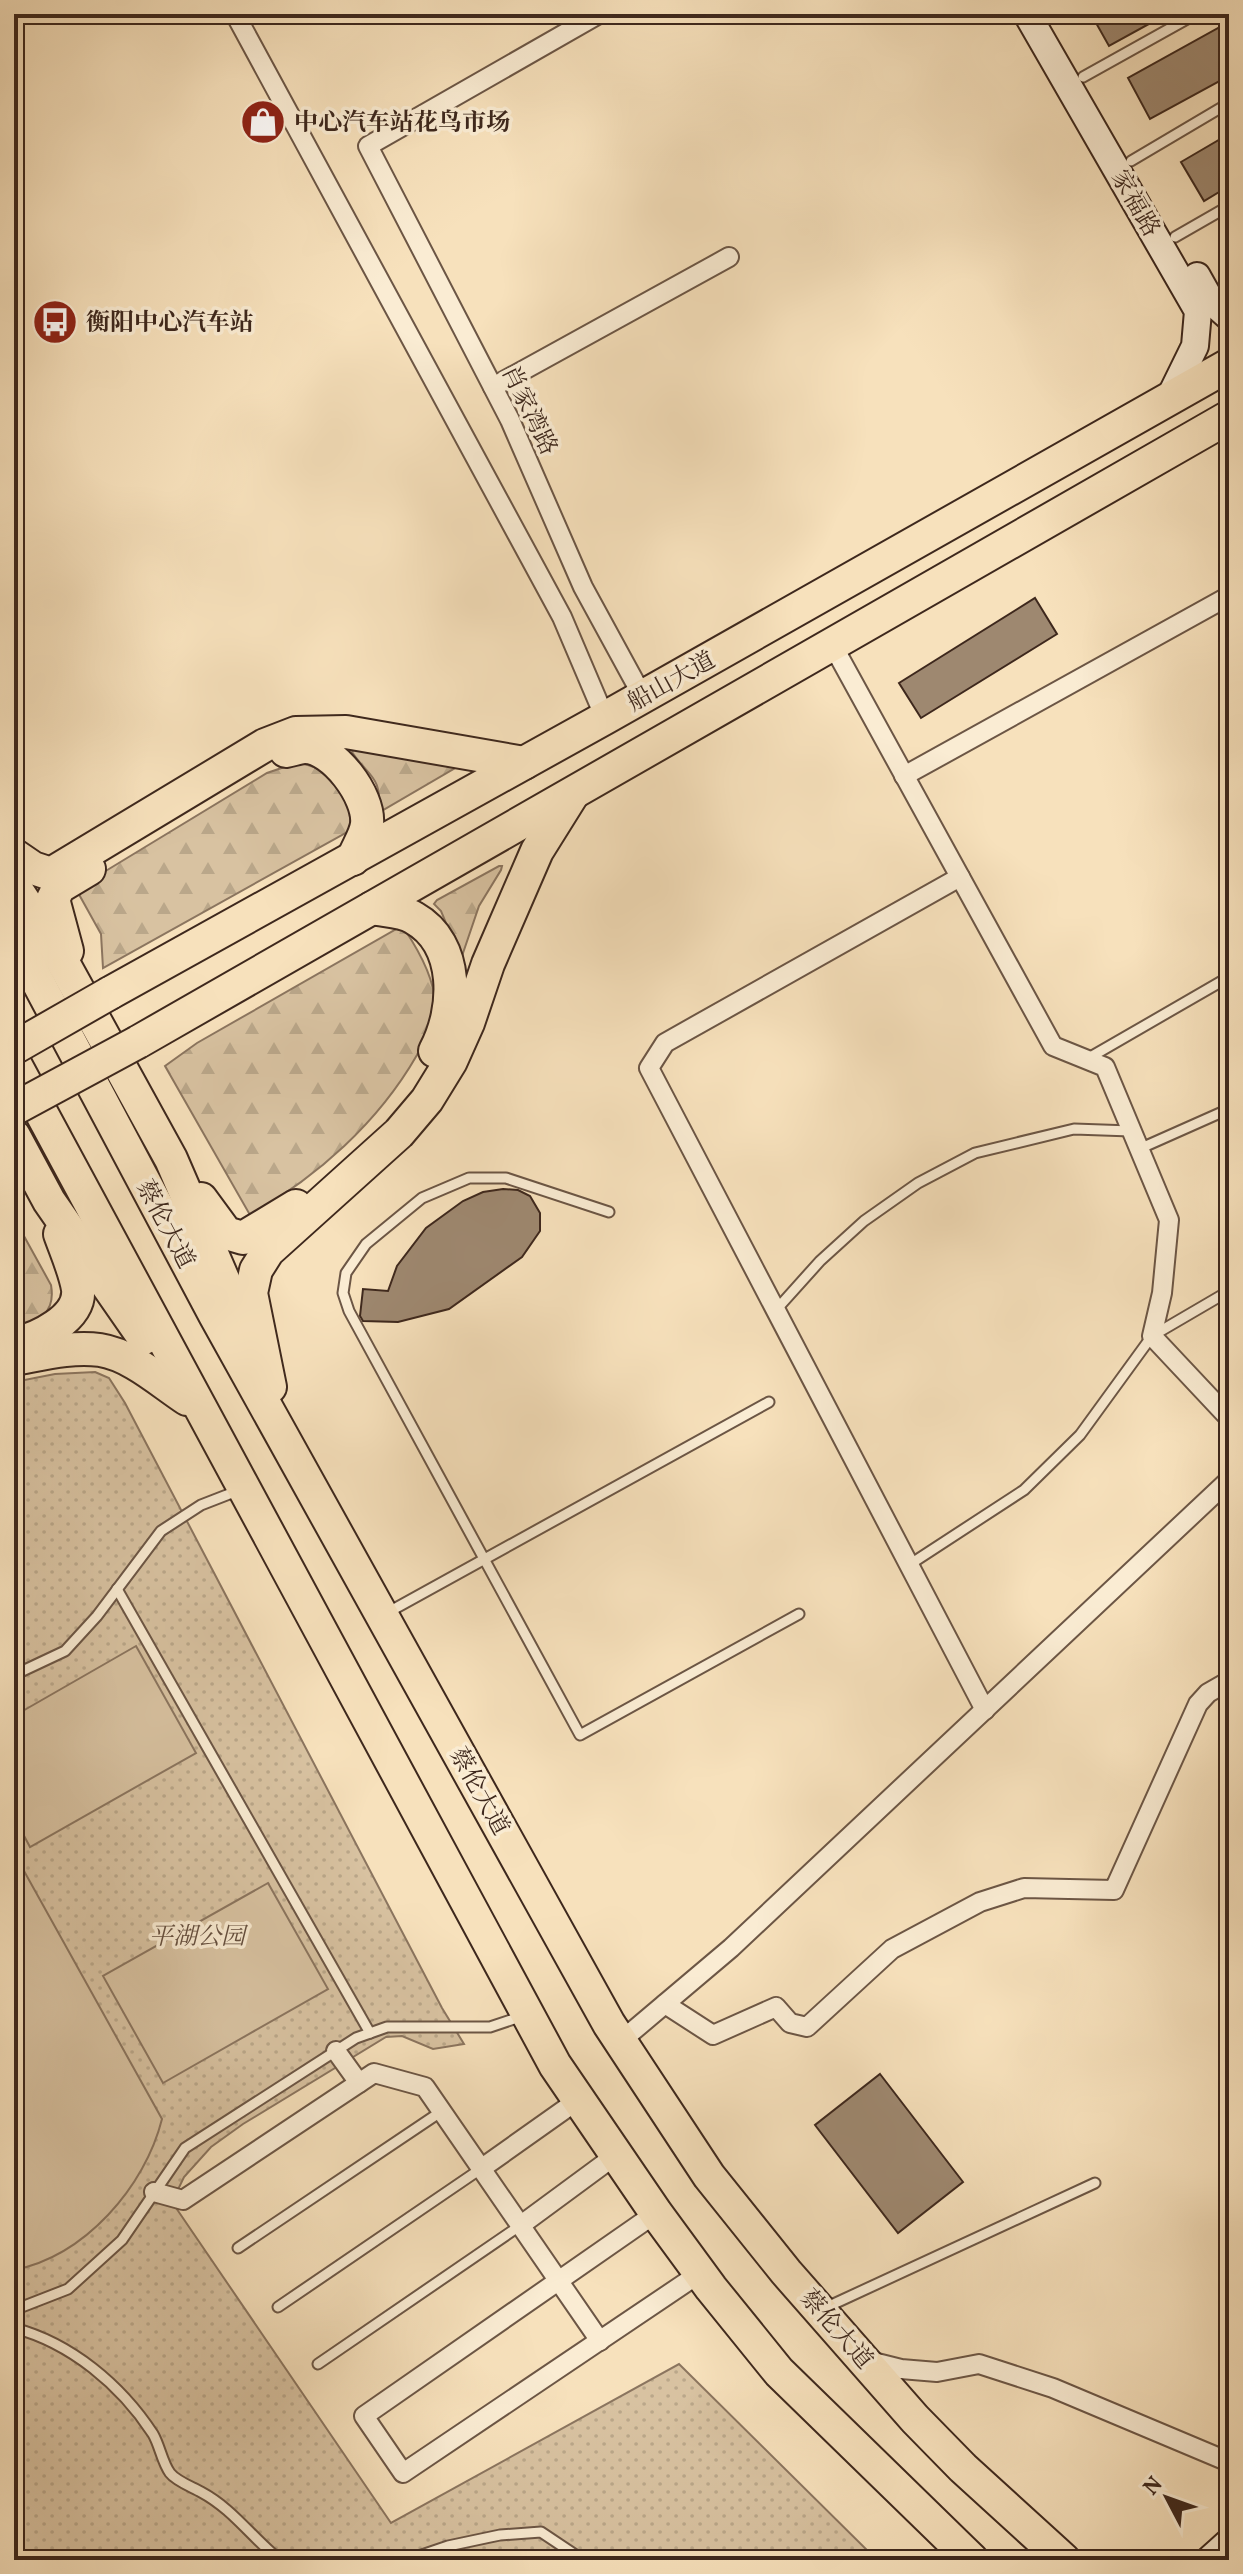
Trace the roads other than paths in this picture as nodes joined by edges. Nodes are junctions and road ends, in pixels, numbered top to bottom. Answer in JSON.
{"nodes":[{"id":1,"x":235,"y":14,"type":"edge"},
{"id":2,"x":599,"y":14,"type":"edge"},
{"id":3,"x":1027,"y":14,"type":"edge"},
{"id":4,"x":1047,"y":14,"type":"edge"},
{"id":5,"x":1196,"y":14,"type":"edge"},
{"id":6,"x":1083,"y":77,"type":"junction"},
{"id":7,"x":1229,"y":103,"type":"edge"},
{"id":8,"x":1131,"y":161,"type":"junction"},
{"id":9,"x":1229,"y":206,"type":"edge"},
{"id":10,"x":1175,"y":237,"type":"junction"},
{"id":11,"x":729,"y":257,"type":"dead end"},
{"id":12,"x":1229,"y":317,"type":"edge"},
{"id":13,"x":1229,"y":365,"type":"edge"},
{"id":14,"x":493,"y":387,"type":"junction"},
{"id":15,"x":1169,"y":399,"type":"junction"},
{"id":16,"x":1229,"y":417,"type":"edge"},
{"id":17,"x":1229,"y":596,"type":"edge"},
{"id":18,"x":832,"y":644,"type":"junction"},
{"id":19,"x":643,"y":697,"type":"junction"},
{"id":20,"x":605,"y":718,"type":"junction"},
{"id":21,"x":524,"y":763,"type":"junction"},
{"id":22,"x":904,"y":776,"type":"junction"},
{"id":23,"x":574,"y":792,"type":"junction"},
{"id":24,"x":14,"y":855,"type":"edge"},
{"id":25,"x":353,"y":859,"type":"junction"},
{"id":26,"x":960,"y":877,"type":"junction"},
{"id":27,"x":14,"y":886,"type":"edge"},
{"id":28,"x":372,"y":908,"type":"junction"},
{"id":29,"x":14,"y":937,"type":"edge"},
{"id":30,"x":1229,"y":977,"type":"edge"},
{"id":31,"x":95,"y":993,"type":"junction"},
{"id":32,"x":14,"y":1048,"type":"edge"},
{"id":33,"x":1084,"y":1061,"type":"junction"},
{"id":34,"x":14,"y":1062,"type":"edge"},
{"id":35,"x":14,"y":1109,"type":"edge"},
{"id":36,"x":1229,"y":1109,"type":"edge"},
{"id":37,"x":1131,"y":1131,"type":"junction"},
{"id":38,"x":14,"y":1136,"type":"edge"},
{"id":39,"x":1139,"y":1149,"type":"junction"},
{"id":40,"x":171,"y":1159,"type":"junction"},
{"id":41,"x":49,"y":1201,"type":"junction"},
{"id":42,"x":609,"y":1212,"type":"dead end"},
{"id":43,"x":1229,"y":1291,"type":"edge"},
{"id":44,"x":776,"y":1310,"type":"junction"},
{"id":45,"x":1152,"y":1336,"type":"junction"},
{"id":46,"x":14,"y":1344,"type":"edge"},
{"id":47,"x":14,"y":1359,"type":"edge"},
{"id":48,"x":270,"y":1387,"type":"junction"},
{"id":49,"x":187,"y":1399,"type":"junction"},
{"id":50,"x":769,"y":1402,"type":"dead end"},
{"id":51,"x":1229,"y":1418,"type":"edge"},
{"id":52,"x":237,"y":1474,"type":"junction"},
{"id":53,"x":1229,"y":1480,"type":"edge"},
{"id":54,"x":317,"y":1499,"type":"junction"},
{"id":55,"x":484,"y":1559,"type":"junction"},
{"id":56,"x":909,"y":1565,"type":"junction"},
{"id":57,"x":117,"y":1589,"type":"junction"},
{"id":58,"x":799,"y":1614,"type":"dead end"},
{"id":59,"x":382,"y":1616,"type":"junction"},
{"id":60,"x":14,"y":1675,"type":"edge"},
{"id":61,"x":1229,"y":1681,"type":"edge"},
{"id":62,"x":985,"y":1710,"type":"junction"},
{"id":63,"x":665,"y":2004,"type":"junction"},
{"id":64,"x":526,"y":2015,"type":"junction"},
{"id":65,"x":370,"y":2033,"type":"junction"},
{"id":66,"x":621,"y":2041,"type":"junction"},
{"id":67,"x":336,"y":2051,"type":"junction"},
{"id":68,"x":359,"y":2083,"type":"junction"},
{"id":69,"x":578,"y":2100,"type":"junction"},
{"id":70,"x":442,"y":2111,"type":"junction"},
{"id":71,"x":616,"y":2155,"type":"junction"},
{"id":72,"x":482,"y":2168,"type":"junction"},
{"id":73,"x":1095,"y":2183,"type":"dead end"},
{"id":74,"x":154,"y":2192,"type":"junction"},
{"id":75,"x":656,"y":2213,"type":"junction"},
{"id":76,"x":521,"y":2225,"type":"junction"},
{"id":77,"x":238,"y":2248,"type":"dead end"},
{"id":78,"x":700,"y":2273,"type":"junction"},
{"id":79,"x":559,"y":2281,"type":"junction"},
{"id":80,"x":278,"y":2307,"type":"dead end"},
{"id":81,"x":14,"y":2310,"type":"edge"},
{"id":82,"x":820,"y":2310,"type":"junction"},
{"id":83,"x":14,"y":2328,"type":"edge"},
{"id":84,"x":600,"y":2341,"type":"junction"},
{"id":85,"x":864,"y":2360,"type":"junction"},
{"id":86,"x":318,"y":2364,"type":"dead end"},
{"id":87,"x":1229,"y":2462,"type":"edge"},
{"id":88,"x":1229,"y":2542,"type":"edge"},
{"id":89,"x":280,"y":2560,"type":"edge"},
{"id":90,"x":407,"y":2560,"type":"edge"},
{"id":91,"x":583,"y":2560,"type":"edge"},
{"id":92,"x":972,"y":2560,"type":"edge"},
{"id":93,"x":1064,"y":2560,"type":"edge"},
{"id":94,"x":1209,"y":2560,"type":"edge"}],
"edges":[{"from":1,"to":20,"type":"street"},
{"from":2,"to":14,"type":"street","name":"肖家湾路"},
{"from":3,"to":15,"type":"street","name":"家福路"},
{"from":4,"to":6,"type":"street","name":"家福路"},
{"from":5,"to":6,"type":"lane"},
{"from":6,"to":8,"type":"street","name":"家福路"},
{"from":7,"to":8,"type":"lane"},
{"from":8,"to":10,"type":"street","name":"家福路"},
{"from":9,"to":10,"type":"lane"},
{"from":10,"to":12,"type":"street","name":"家福路"},
{"from":11,"to":14,"type":"street"},
{"from":13,"to":15,"type":"highway","name":"船山大道"},
{"from":14,"to":19,"type":"street","name":"肖家湾路"},
{"from":15,"to":19,"type":"highway","name":"船山大道"},
{"from":16,"to":18,"type":"highway","name":"船山大道"},
{"from":17,"to":22,"type":"street"},
{"from":18,"to":22,"type":"street"},
{"from":18,"to":23,"type":"highway","name":"船山大道"},
{"from":19,"to":20,"type":"highway","name":"船山大道"},
{"from":20,"to":21,"type":"highway","name":"船山大道"},
{"from":21,"to":24,"type":"highway"},
{"from":21,"to":25,"type":"highway","name":"船山大道"},
{"from":22,"to":26,"type":"street"},
{"from":23,"to":28,"type":"highway","name":"船山大道"},
{"from":23,"to":48,"type":"highway"},
{"from":25,"to":31,"type":"highway","name":"船山大道"},
{"from":25,"to":31,"type":"highway"},
{"from":26,"to":33,"type":"street"},
{"from":26,"to":44,"type":"street"},
{"from":27,"to":31,"type":"highway"},
{"from":28,"to":35,"type":"highway","name":"船山大道","bridge":true},
{"from":28,"to":40,"type":"highway"},
{"from":29,"to":54,"type":"highway","name":"蔡伦大道"},
{"from":30,"to":33,"type":"lane"},
{"from":31,"to":32,"type":"highway","name":"船山大道","bridge":true},
{"from":31,"to":40,"type":"highway"},
{"from":33,"to":37,"type":"street"},
{"from":34,"to":52,"type":"highway"},
{"from":36,"to":39,"type":"lane"},
{"from":37,"to":39,"type":"street"},
{"from":37,"to":44,"type":"lane"},
{"from":38,"to":41,"type":"highway"},
{"from":39,"to":45,"type":"street"},
{"from":40,"to":48,"type":"highway"},
{"from":41,"to":46,"type":"highway"},
{"from":41,"to":49,"type":"highway"},
{"from":42,"to":55,"type":"lane"},
{"from":43,"to":45,"type":"lane"},
{"from":44,"to":56,"type":"street"},
{"from":45,"to":51,"type":"street"},
{"from":45,"to":56,"type":"lane"},
{"from":47,"to":49,"type":"highway"},
{"from":48,"to":54,"type":"highway"},
{"from":49,"to":52,"type":"highway"},
{"from":50,"to":55,"type":"lane"},
{"from":52,"to":57,"type":"lane"},
{"from":52,"to":64,"type":"highway"},
{"from":53,"to":62,"type":"street"},
{"from":54,"to":59,"type":"highway","name":"蔡伦大道"},
{"from":55,"to":58,"type":"lane"},
{"from":55,"to":59,"type":"lane"},
{"from":56,"to":62,"type":"street"},
{"from":57,"to":60,"type":"lane"},
{"from":57,"to":65,"type":"lane"},
{"from":59,"to":66,"type":"highway","name":"蔡伦大道"},
{"from":61,"to":63,"type":"street"},
{"from":62,"to":63,"type":"street"},
{"from":63,"to":66,"type":"street"},
{"from":64,"to":65,"type":"lane"},
{"from":64,"to":69,"type":"highway"},
{"from":65,"to":67,"type":"lane"},
{"from":66,"to":82,"type":"highway","name":"蔡伦大道"},
{"from":67,"to":68,"type":"street"},
{"from":67,"to":74,"type":"lane"},
{"from":68,"to":70,"type":"street"},
{"from":68,"to":74,"type":"street"},
{"from":69,"to":71,"type":"highway"},
{"from":69,"to":72,"type":"street"},
{"from":70,"to":72,"type":"street"},
{"from":70,"to":77,"type":"lane"},
{"from":71,"to":75,"type":"highway"},
{"from":71,"to":76,"type":"street"},
{"from":72,"to":76,"type":"street"},
{"from":72,"to":80,"type":"lane"},
{"from":73,"to":82,"type":"lane"},
{"from":74,"to":81,"type":"lane"},
{"from":75,"to":78,"type":"highway"},
{"from":75,"to":79,"type":"street"},
{"from":76,"to":79,"type":"street"},
{"from":76,"to":86,"type":"lane"},
{"from":78,"to":84,"type":"street"},
{"from":78,"to":92,"type":"highway"},
{"from":79,"to":84,"type":"street"},
{"from":79,"to":84,"type":"street"},
{"from":82,"to":85,"type":"highway","name":"蔡伦大道"},
{"from":83,"to":89,"type":"lane"},
{"from":85,"to":87,"type":"street"},
{"from":85,"to":93,"type":"highway","name":"蔡伦大道"},
{"from":88,"to":94,"type":"street"},
{"from":90,"to":91,"type":"lane"}]}
